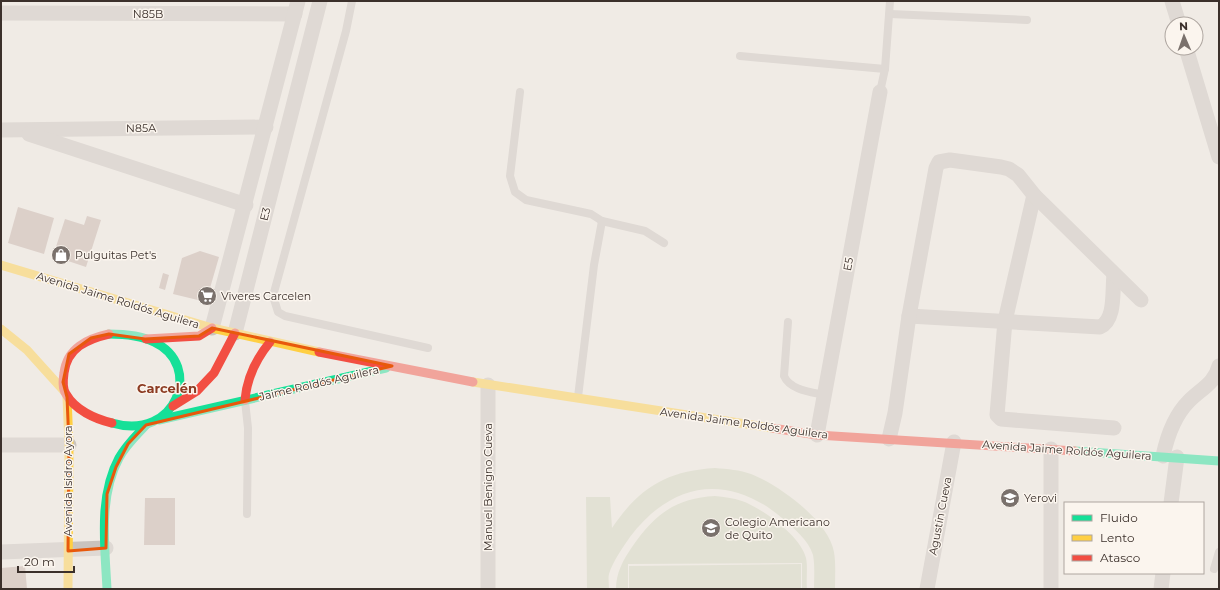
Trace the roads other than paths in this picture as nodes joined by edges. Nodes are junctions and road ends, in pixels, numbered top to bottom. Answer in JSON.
{"nodes":[{"id":1,"x":320,"y":1,"type":"edge"},
{"id":2,"x":352,"y":1,"type":"edge"},
{"id":3,"x":890,"y":1,"type":"edge"},
{"id":4,"x":1172,"y":1,"type":"edge"},
{"id":5,"x":296,"y":8,"type":"edge"},
{"id":6,"x":1,"y":13,"type":"edge"},
{"id":7,"x":890,"y":14,"type":"junction"},
{"id":8,"x":1177,"y":16,"type":"edge"},
{"id":9,"x":1027,"y":20,"type":"dead end"},
{"id":10,"x":740,"y":56,"type":"dead end"},
{"id":11,"x":1188,"y":56,"type":"edge"},
{"id":12,"x":885,"y":69,"type":"junction"},
{"id":13,"x":520,"y":92,"type":"dead end"},
{"id":14,"x":880,"y":92,"type":"joint"},
{"id":15,"x":266,"y":127,"type":"junction"},
{"id":16,"x":1,"y":130,"type":"edge"},
{"id":17,"x":17,"y":130,"type":"junction"},
{"id":18,"x":1219,"y":157,"type":"edge"},
{"id":19,"x":1034,"y":195,"type":"junction"},
{"id":20,"x":246,"y":205,"type":"junction"},
{"id":21,"x":602,"y":221,"type":"junction"},
{"id":22,"x":664,"y":243,"type":"dead end"},
{"id":23,"x":1,"y":265,"type":"edge"},
{"id":24,"x":1114,"y":275,"type":"junction"},
{"id":25,"x":1141,"y":300,"type":"dead end"},
{"id":26,"x":909,"y":316,"type":"junction"},
{"id":27,"x":1005,"y":321,"type":"junction"},
{"id":28,"x":788,"y":322,"type":"dead end"},
{"id":29,"x":212,"y":328,"type":"junction"},
{"id":30,"x":1,"y":329,"type":"edge"},
{"id":31,"x":235,"y":333,"type":"junction"},
{"id":32,"x":145,"y":339,"type":"junction"},
{"id":33,"x":270,"y":342,"type":"junction"},
{"id":34,"x":428,"y":348,"type":"dead end"},
{"id":35,"x":392,"y":366,"type":"junction"},
{"id":36,"x":1218,"y":374,"type":"edge"},
{"id":37,"x":488,"y":385,"type":"junction"},
{"id":38,"x":66,"y":394,"type":"junction"},
{"id":39,"x":824,"y":395,"type":"junction"},
{"id":40,"x":578,"y":399,"type":"junction"},
{"id":41,"x":245,"y":400,"type":"junction"},
{"id":42,"x":173,"y":406,"type":"junction"},
{"id":43,"x":159,"y":420,"type":"junction"},
{"id":44,"x":146,"y":425,"type":"junction"},
{"id":45,"x":1114,"y":428,"type":"dead end"},
{"id":46,"x":817,"y":435,"type":"junction"},
{"id":47,"x":889,"y":439,"type":"junction"},
{"id":48,"x":954,"y":442,"type":"junction"},
{"id":49,"x":1,"y":445,"type":"edge"},
{"id":50,"x":69,"y":445,"type":"junction"},
{"id":51,"x":1051,"y":449,"type":"junction"},
{"id":52,"x":1170,"y":457,"type":"junction"},
{"id":53,"x":1219,"y":461,"type":"edge"},
{"id":54,"x":1171,"y":502,"type":"edge"},
{"id":55,"x":247,"y":514,"type":"dead end"},
{"id":56,"x":106,"y":548,"type":"junction"},
{"id":57,"x":68,"y":551,"type":"junction"},
{"id":58,"x":1,"y":552,"type":"edge"},
{"id":59,"x":1219,"y":552,"type":"edge"},
{"id":60,"x":1214,"y":569,"type":"dead end"},
{"id":61,"x":1163,"y":574,"type":"edge"},
{"id":62,"x":68,"y":589,"type":"edge"},
{"id":63,"x":107,"y":589,"type":"edge"},
{"id":64,"x":488,"y":589,"type":"edge"},
{"id":65,"x":927,"y":589,"type":"edge"},
{"id":66,"x":1051,"y":589,"type":"edge"},
{"id":67,"x":1161,"y":589,"type":"edge"}],
"edges":[{"from":1,"to":31,"type":"street","name":"E3"},
{"from":2,"to":34,"type":"lane"},
{"from":3,"to":7,"type":"lane"},
{"from":4,"to":8,"type":"street"},
{"from":5,"to":6,"type":"street","name":"N85B"},
{"from":5,"to":15,"type":"street","name":"E3"},
{"from":7,"to":9,"type":"lane"},
{"from":7,"to":12,"type":"lane"},
{"from":10,"to":12,"type":"lane"},
{"from":11,"to":18,"type":"street"},
{"from":12,"to":14,"type":"lane"},
{"from":13,"to":21,"type":"lane"},
{"from":14,"to":39,"type":"street","name":"E5"},
{"from":15,"to":17,"type":"street","name":"N85A"},
{"from":15,"to":20,"type":"street","name":"E3"},
{"from":16,"to":17,"type":"street","name":"N85A"},
{"from":17,"to":20,"type":"street","name":"N85A"},
{"from":19,"to":24,"type":"street"},
{"from":19,"to":26,"type":"street"},
{"from":19,"to":27,"type":"street"},
{"from":20,"to":29,"type":"street","name":"E3"},
{"from":21,"to":22,"type":"lane"},
{"from":21,"to":40,"type":"lane"},
{"from":23,"to":29,"type":"street","name":"Avenida Jaime Roldós Aguilera"},
{"from":24,"to":25,"type":"street"},
{"from":24,"to":27,"type":"street"},
{"from":26,"to":27,"type":"street"},
{"from":26,"to":47,"type":"street"},
{"from":27,"to":45,"type":"street"},
{"from":28,"to":39,"type":"lane"},
{"from":29,"to":31,"type":"street","name":"Avenida Jaime Roldós Aguilera"},
{"from":29,"to":32,"type":"street"},
{"from":30,"to":38,"type":"street"},
{"from":31,"to":33,"type":"street","name":"Jaime Roldós Aguilera"},
{"from":31,"to":42,"type":"street","name":"E3"},
{"from":32,"to":38,"type":"street"},
{"from":32,"to":42,"type":"street"},
{"from":33,"to":35,"type":"street","name":"Jaime Roldós Aguilera"},
{"from":33,"to":41,"type":"street"},
{"from":35,"to":37,"type":"street","name":"Avenida Jaime Roldós Aguilera"},
{"from":35,"to":41,"type":"street","name":"Jaime Roldós Aguilera"},
{"from":36,"to":52,"type":"street"},
{"from":37,"to":40,"type":"street","name":"Avenida Jaime Roldós Aguilera"},
{"from":37,"to":64,"type":"street","name":"Manuel Benigno Cueva"},
{"from":38,"to":44,"type":"street"},
{"from":38,"to":50,"type":"street","name":"Avenida Isidro Ayora"},
{"from":39,"to":46,"type":"street","name":"E5"},
{"from":40,"to":46,"type":"street","name":"Avenida Jaime Roldós Aguilera"},
{"from":41,"to":43,"type":"street","name":"Jaime Roldós Aguilera"},
{"from":41,"to":55,"type":"lane"},
{"from":42,"to":43,"type":"street"},
{"from":43,"to":44,"type":"street"},
{"from":44,"to":56,"type":"street"},
{"from":46,"to":47,"type":"street","name":"Avenida Jaime Roldós Aguilera"},
{"from":47,"to":48,"type":"street","name":"Avenida Jaime Roldós Aguilera"},
{"from":48,"to":51,"type":"street","name":"Avenida Jaime Roldós Aguilera"},
{"from":48,"to":65,"type":"street","name":"Agustín Cueva"},
{"from":49,"to":50,"type":"street"},
{"from":50,"to":57,"type":"street","name":"Avenida Isidro Ayora"},
{"from":51,"to":52,"type":"street","name":"Avenida Jaime Roldós Aguilera"},
{"from":51,"to":66,"type":"street"},
{"from":52,"to":53,"type":"street","name":"Avenida Jaime Roldós Aguilera"},
{"from":52,"to":54,"type":"street"},
{"from":56,"to":57,"type":"street"},
{"from":56,"to":63,"type":"street"},
{"from":57,"to":58,"type":"street"},
{"from":57,"to":62,"type":"street","name":"Avenida Isidro Ayora"},
{"from":59,"to":60,"type":"lane"},
{"from":61,"to":67,"type":"street"}]}
